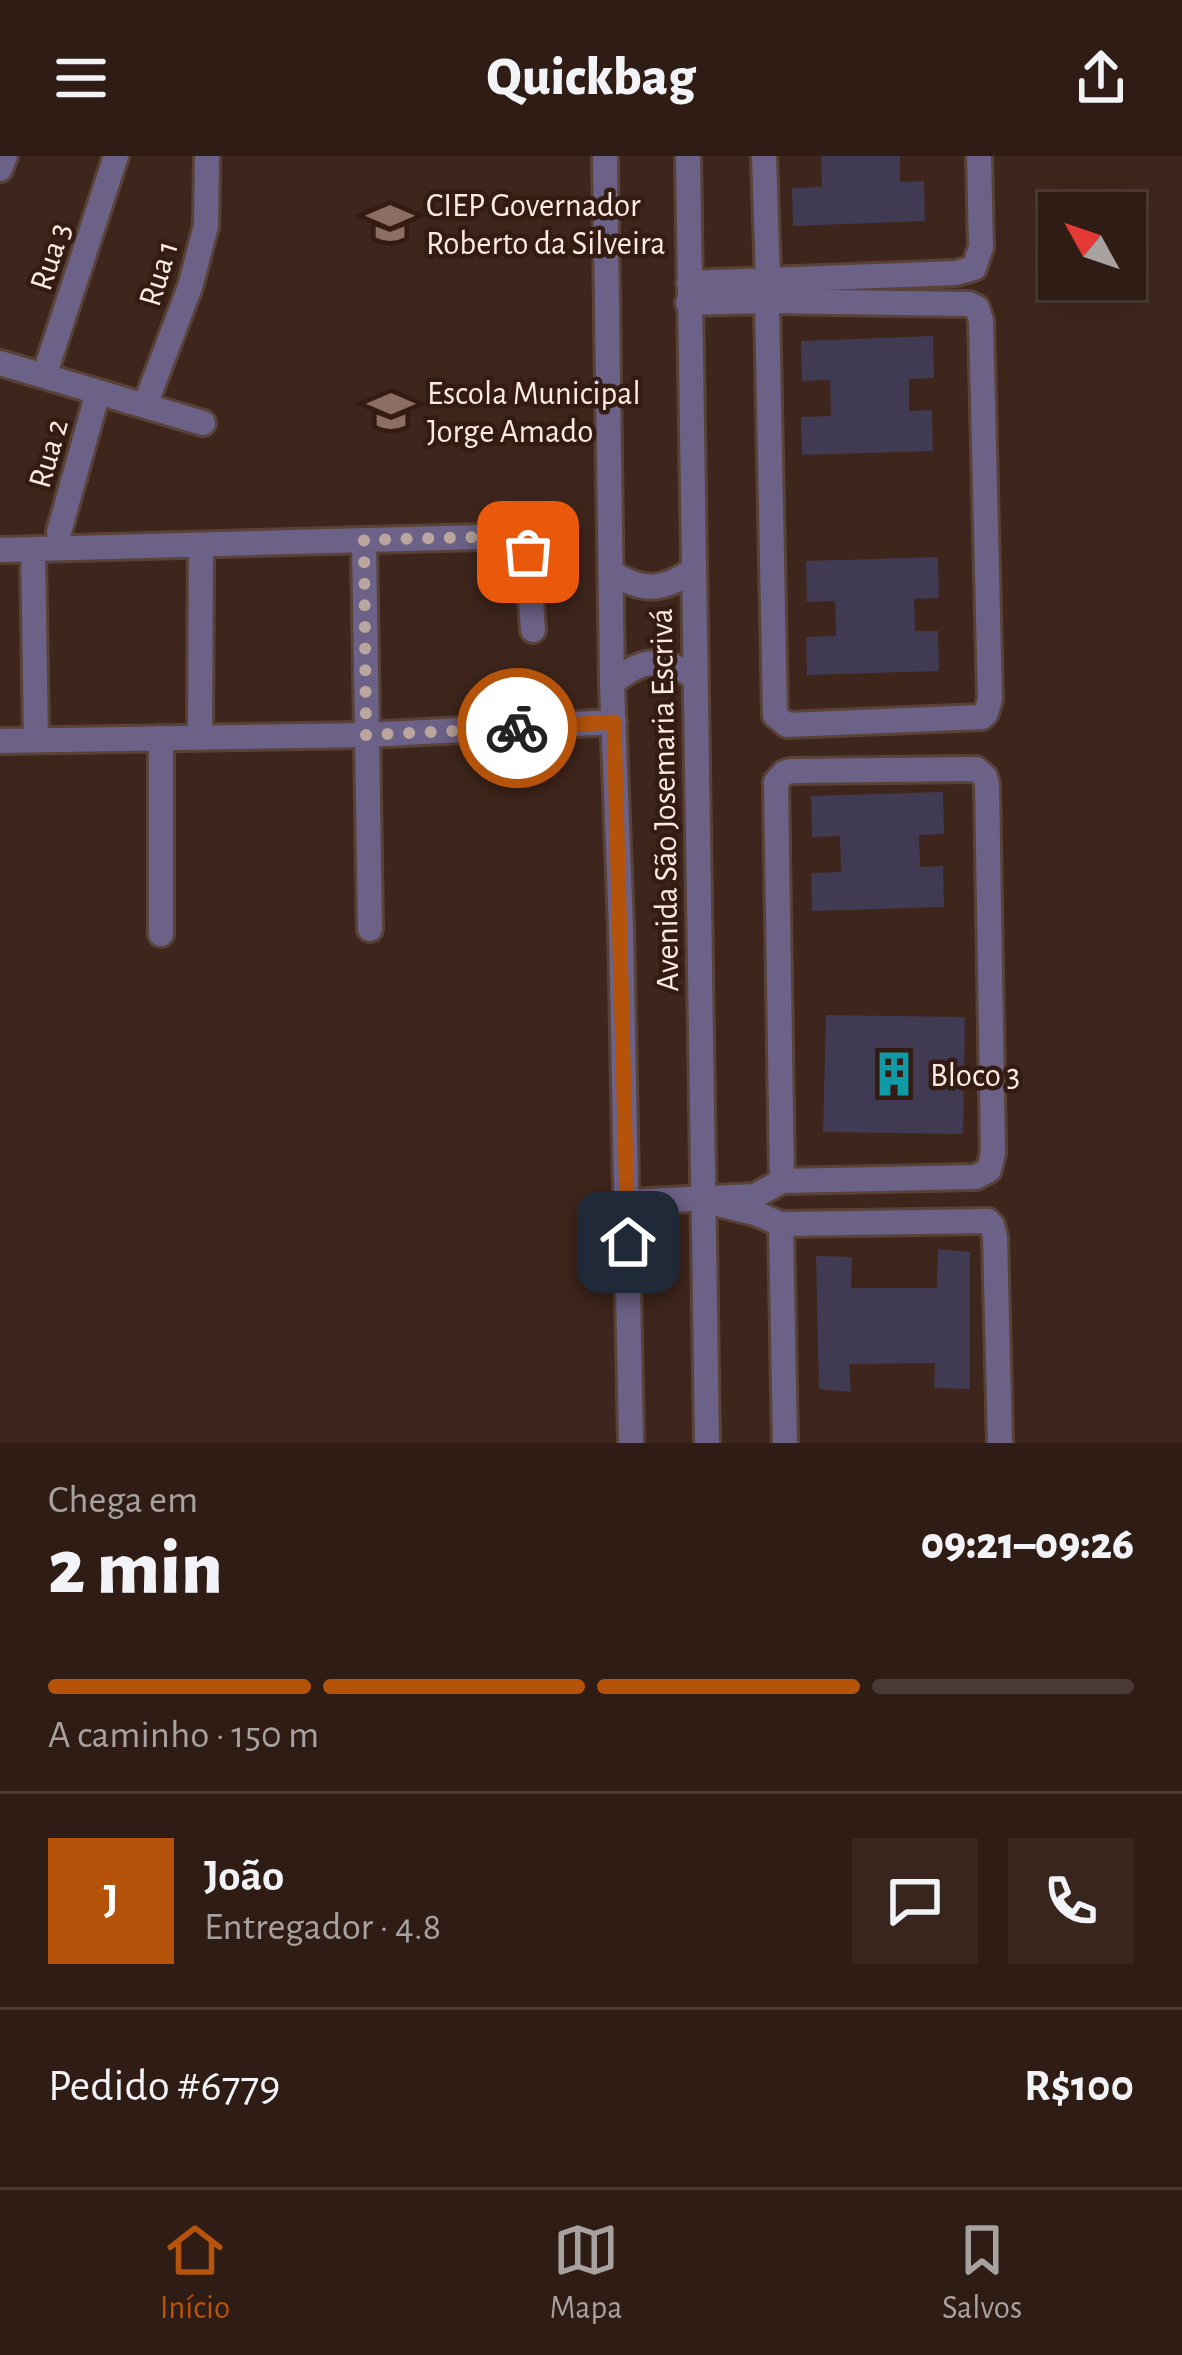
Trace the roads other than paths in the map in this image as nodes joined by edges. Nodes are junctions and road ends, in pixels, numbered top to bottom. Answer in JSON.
{"nodes":[{"id":1,"x":4,"y":156,"type":"edge"},
{"id":2,"x":116,"y":156,"type":"edge"},
{"id":3,"x":207,"y":156,"type":"edge"},
{"id":4,"x":605,"y":156,"type":"edge"},
{"id":5,"x":688,"y":156,"type":"edge"},
{"id":6,"x":764,"y":156,"type":"edge"},
{"id":7,"x":979,"y":156,"type":"edge"},
{"id":8,"x":0,"y":169,"type":"edge"},
{"id":9,"x":768,"y":291,"type":"junction"},
{"id":10,"x":689,"y":293,"type":"junction"},
{"id":11,"x":1,"y":365,"type":"edge"},
{"id":12,"x":44,"y":376,"type":"junction"},
{"id":13,"x":98,"y":392,"type":"junction"},
{"id":14,"x":145,"y":405,"type":"junction"},
{"id":15,"x":202,"y":423,"type":"dead end"},
{"id":16,"x":58,"y":532,"type":"dead end"},
{"id":17,"x":364,"y":540,"type":"junction"},
{"id":18,"x":201,"y":546,"type":"junction"},
{"id":19,"x":0,"y":550,"type":"edge"},
{"id":20,"x":34,"y":550,"type":"junction"},
{"id":21,"x":692,"y":571,"type":"junction"},
{"id":22,"x":612,"y":573,"type":"junction"},
{"id":23,"x":533,"y":630,"type":"dead end"},
{"id":24,"x":694,"y":676,"type":"junction"},
{"id":25,"x":612,"y":684,"type":"junction"},
{"id":26,"x":614,"y":722,"type":"junction"},
{"id":27,"x":366,"y":735,"type":"junction"},
{"id":28,"x":200,"y":737,"type":"junction"},
{"id":29,"x":160,"y":738,"type":"junction"},
{"id":30,"x":36,"y":740,"type":"junction"},
{"id":31,"x":0,"y":741,"type":"edge"},
{"id":32,"x":370,"y":929,"type":"dead end"},
{"id":33,"x":161,"y":934,"type":"dead end"},
{"id":34,"x":782,"y":1181,"type":"junction"},
{"id":35,"x":702,"y":1200,"type":"junction"},
{"id":36,"x":627,"y":1202,"type":"junction"},
{"id":37,"x":781,"y":1224,"type":"junction"},
{"id":38,"x":631,"y":1443,"type":"edge"},
{"id":39,"x":707,"y":1443,"type":"edge"},
{"id":40,"x":785,"y":1443,"type":"edge"},
{"id":41,"x":1000,"y":1443,"type":"edge"}],
"edges":[{"from":1,"to":8,"type":"street"},
{"from":2,"to":12,"type":"street","name":"Rua 3"},
{"from":3,"to":14,"type":"street","name":"Rua 1"},
{"from":4,"to":22,"type":"street","name":"Avenida São Josemaria Escrivá"},
{"from":5,"to":10,"type":"street","name":"Avenida São Josemaria Escrivá"},
{"from":6,"to":9,"type":"street"},
{"from":7,"to":9,"type":"street"},
{"from":9,"to":9,"type":"street"},
{"from":9,"to":10,"type":"street"},
{"from":10,"to":21,"type":"street","name":"Avenida São Josemaria Escrivá"},
{"from":11,"to":12,"type":"street"},
{"from":12,"to":13,"type":"street"},
{"from":13,"to":14,"type":"street"},
{"from":13,"to":16,"type":"street","name":"Rua 2"},
{"from":14,"to":15,"type":"street"},
{"from":17,"to":18,"type":"street"},
{"from":17,"to":23,"type":"street"},
{"from":17,"to":27,"type":"street"},
{"from":18,"to":20,"type":"street"},
{"from":18,"to":28,"type":"street"},
{"from":19,"to":20,"type":"street"},
{"from":20,"to":30,"type":"street"},
{"from":21,"to":22,"type":"street"},
{"from":21,"to":24,"type":"street","name":"Avenida São Josemaria Escrivá"},
{"from":22,"to":25,"type":"street","name":"Avenida São Josemaria Escrivá"},
{"from":24,"to":25,"type":"street"},
{"from":24,"to":35,"type":"street","name":"Avenida São Josemaria Escrivá"},
{"from":25,"to":26,"type":"street","name":"Avenida São Josemaria Escrivá"},
{"from":26,"to":27,"type":"street"},
{"from":26,"to":36,"type":"street","name":"Avenida São Josemaria Escrivá"},
{"from":27,"to":28,"type":"street"},
{"from":27,"to":32,"type":"street"},
{"from":28,"to":29,"type":"street"},
{"from":29,"to":30,"type":"street"},
{"from":29,"to":33,"type":"street"},
{"from":30,"to":31,"type":"street"},
{"from":34,"to":34,"type":"street"},
{"from":34,"to":35,"type":"street"},
{"from":35,"to":36,"type":"street"},
{"from":35,"to":37,"type":"street"},
{"from":35,"to":39,"type":"street","name":"Avenida São Josemaria Escrivá"},
{"from":36,"to":38,"type":"street","name":"Avenida São Josemaria Escrivá"},
{"from":37,"to":40,"type":"street"},
{"from":37,"to":41,"type":"street"}]}
